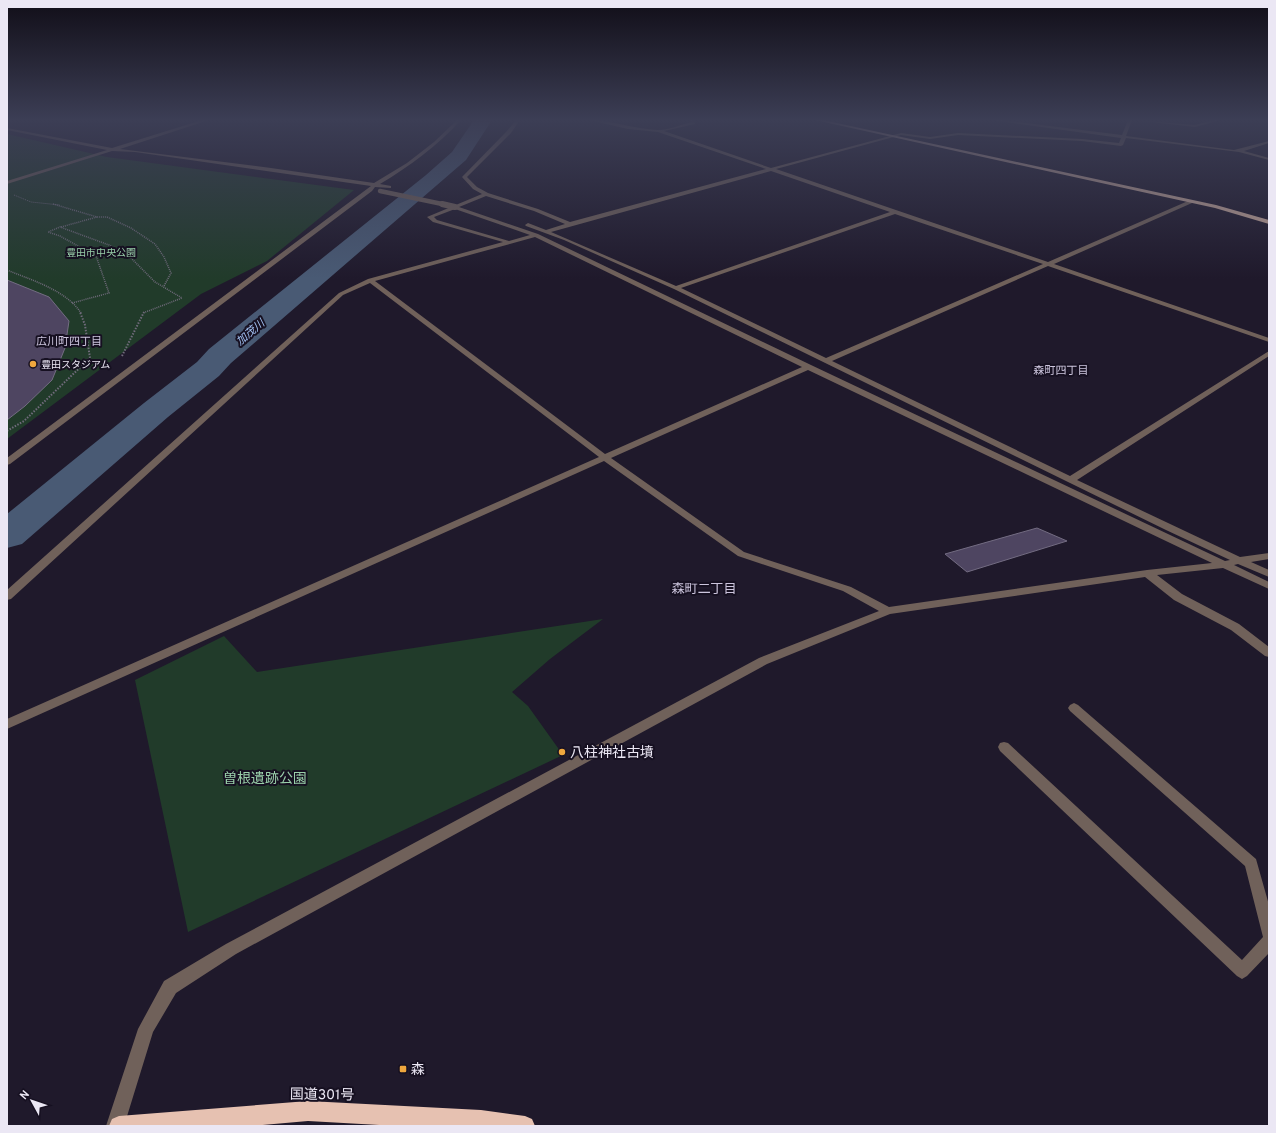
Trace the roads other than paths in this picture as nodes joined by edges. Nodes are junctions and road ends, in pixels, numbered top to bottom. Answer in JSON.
{"nodes":[{"id":1,"x":40,"y":173,"type":"edge"},
{"id":2,"x":291,"y":173,"type":"edge"},
{"id":3,"x":394,"y":173,"type":"edge"},
{"id":4,"x":468,"y":173,"type":"edge"},
{"id":5,"x":758,"y":173,"type":"edge"},
{"id":6,"x":778,"y":173,"type":"edge"},
{"id":7,"x":1056,"y":173,"type":"edge"},
{"id":8,"x":293,"y":179,"type":"dead end"},
{"id":9,"x":7,"y":183,"type":"edge"},
{"id":10,"x":371,"y":188,"type":"junction"},
{"id":11,"x":486,"y":194,"type":"junction"},
{"id":12,"x":1190,"y":202,"type":"junction"},
{"id":13,"x":458,"y":206,"type":"junction"},
{"id":14,"x":894,"y":212,"type":"junction"},
{"id":15,"x":491,"y":213,"type":"dead end"},
{"id":16,"x":1269,"y":222,"type":"edge"},
{"id":17,"x":522,"y":223,"type":"dead end"},
{"id":18,"x":570,"y":224,"type":"junction"},
{"id":19,"x":548,"y":231,"type":"junction"},
{"id":20,"x":536,"y":235,"type":"junction"},
{"id":21,"x":508,"y":242,"type":"junction"},
{"id":22,"x":1049,"y":264,"type":"junction"},
{"id":23,"x":370,"y":280,"type":"junction"},
{"id":24,"x":676,"y":288,"type":"junction"},
{"id":25,"x":1269,"y":340,"type":"edge"},
{"id":26,"x":1269,"y":353,"type":"edge"},
{"id":27,"x":826,"y":361,"type":"junction"},
{"id":28,"x":808,"y":367,"type":"junction"},
{"id":29,"x":604,"y":457,"type":"junction"},
{"id":30,"x":7,"y":462,"type":"edge"},
{"id":31,"x":1070,"y":480,"type":"junction"},
{"id":32,"x":1269,"y":556,"type":"edge"},
{"id":33,"x":1239,"y":560,"type":"junction"},
{"id":34,"x":1225,"y":565,"type":"junction"},
{"id":35,"x":1147,"y":573,"type":"junction"},
{"id":36,"x":1269,"y":574,"type":"edge"},
{"id":37,"x":1269,"y":586,"type":"edge"},
{"id":38,"x":7,"y":596,"type":"edge"},
{"id":39,"x":888,"y":611,"type":"junction"},
{"id":40,"x":1269,"y":653,"type":"edge"},
{"id":41,"x":1074,"y":708,"type":"dead end"},
{"id":42,"x":7,"y":724,"type":"edge"},
{"id":43,"x":1004,"y":747,"type":"dead end"},
{"id":44,"x":1269,"y":933,"type":"edge"},
{"id":45,"x":1269,"y":942,"type":"edge"},
{"id":46,"x":115,"y":1126,"type":"edge"},
{"id":47,"x":119,"y":1126,"type":"edge"},
{"id":48,"x":524,"y":1126,"type":"edge"}],
"edges":[{"from":1,"to":9,"type":"street"},
{"from":2,"to":10,"type":"street"},
{"from":3,"to":10,"type":"street"},
{"from":4,"to":11,"type":"street"},
{"from":5,"to":18,"type":"street"},
{"from":6,"to":14,"type":"street"},
{"from":7,"to":12,"type":"main road"},
{"from":8,"to":10,"type":"street"},
{"from":10,"to":13,"type":"street","bridge":true},
{"from":10,"to":13,"type":"street"},
{"from":10,"to":30,"type":"street"},
{"from":11,"to":18,"type":"street"},
{"from":11,"to":21,"type":"street"},
{"from":12,"to":16,"type":"main road"},
{"from":12,"to":22,"type":"street"},
{"from":13,"to":15,"type":"street"},
{"from":13,"to":20,"type":"street"},
{"from":14,"to":22,"type":"street"},
{"from":14,"to":24,"type":"street"},
{"from":17,"to":19,"type":"street"},
{"from":18,"to":19,"type":"street"},
{"from":19,"to":24,"type":"street"},
{"from":20,"to":21,"type":"street"},
{"from":20,"to":28,"type":"street"},
{"from":21,"to":23,"type":"street"},
{"from":22,"to":25,"type":"street"},
{"from":22,"to":27,"type":"street"},
{"from":23,"to":29,"type":"street"},
{"from":23,"to":38,"type":"street"},
{"from":24,"to":27,"type":"street"},
{"from":26,"to":31,"type":"street"},
{"from":27,"to":31,"type":"street"},
{"from":28,"to":29,"type":"street"},
{"from":28,"to":34,"type":"street"},
{"from":29,"to":39,"type":"street"},
{"from":29,"to":42,"type":"street"},
{"from":31,"to":33,"type":"street"},
{"from":32,"to":33,"type":"street"},
{"from":33,"to":34,"type":"street"},
{"from":33,"to":36,"type":"street"},
{"from":34,"to":35,"type":"street"},
{"from":34,"to":37,"type":"street"},
{"from":35,"to":39,"type":"street"},
{"from":35,"to":40,"type":"street"},
{"from":39,"to":46,"type":"street"},
{"from":41,"to":44,"type":"street"},
{"from":43,"to":45,"type":"street"},
{"from":47,"to":48,"type":"highway","name":"国道301号"}]}
